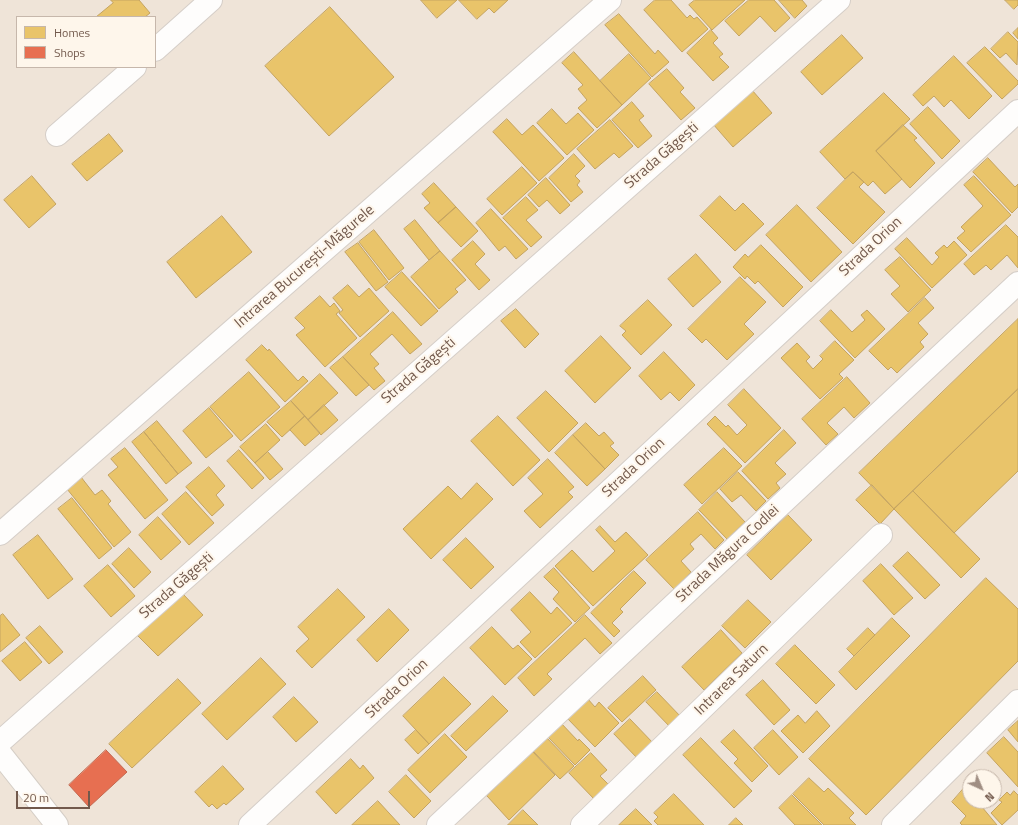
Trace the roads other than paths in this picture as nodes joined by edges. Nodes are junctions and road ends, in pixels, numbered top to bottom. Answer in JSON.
{"nodes":[{"id":1,"x":211,"y":0,"type":"edge"},
{"id":2,"x":610,"y":0,"type":"edge"},
{"id":3,"x":839,"y":0,"type":"edge"},
{"id":4,"x":156,"y":49,"type":"edge"},
{"id":5,"x":134,"y":68,"type":"edge"},
{"id":6,"x":1018,"y":111,"type":"edge"},
{"id":7,"x":57,"y":135,"type":"dead end"},
{"id":8,"x":1018,"y":283,"type":"edge"},
{"id":9,"x":0,"y":534,"type":"edge"},
{"id":10,"x":881,"y":535,"type":"dead end"},
{"id":11,"x":1018,"y":701,"type":"edge"},
{"id":12,"x":0,"y":742,"type":"edge"},
{"id":13,"x":0,"y":753,"type":"edge"},
{"id":14,"x":57,"y":825,"type":"edge"},
{"id":15,"x":250,"y":825,"type":"edge"},
{"id":16,"x":438,"y":825,"type":"edge"},
{"id":17,"x":582,"y":825,"type":"edge"},
{"id":18,"x":893,"y":825,"type":"edge"}],
"edges":[{"from":1,"to":4,"type":"street"},
{"from":2,"to":9,"type":"street","name":"Intrarea București-Măgurele"},
{"from":3,"to":12,"type":"street","name":"Strada Găgești"},
{"from":5,"to":7,"type":"street"},
{"from":6,"to":15,"type":"street","name":"Strada Orion"},
{"from":8,"to":16,"type":"street","name":"Strada Măgura Codlei"},
{"from":10,"to":17,"type":"street","name":"Intrarea Saturn"},
{"from":11,"to":18,"type":"street"},
{"from":13,"to":14,"type":"street"}]}
